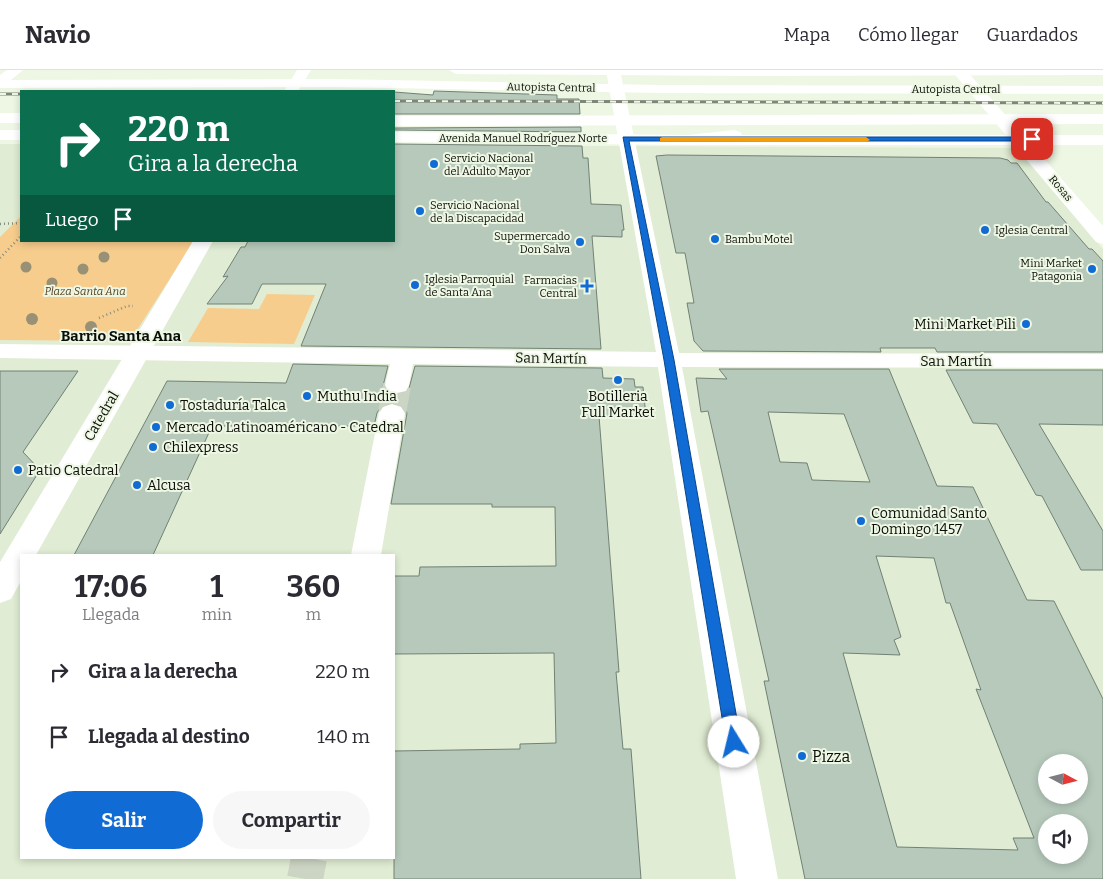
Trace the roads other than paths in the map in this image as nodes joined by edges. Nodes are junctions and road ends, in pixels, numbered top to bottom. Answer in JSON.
{"nodes":[{"id":1,"x":456,"y":70,"type":"edge"},
{"id":2,"x":15,"y":71,"type":"edge"},
{"id":3,"x":1103,"y":71,"type":"edge"},
{"id":4,"x":303,"y":72,"type":"edge"},
{"id":5,"x":961,"y":73,"type":"edge"},
{"id":6,"x":613,"y":74,"type":"edge"},
{"id":7,"x":0,"y":83,"type":"edge"},
{"id":8,"x":292,"y":90,"type":"edge"},
{"id":9,"x":1103,"y":90,"type":"edge"},
{"id":10,"x":0,"y":118,"type":"edge"},
{"id":11,"x":20,"y":118,"type":"edge"},
{"id":12,"x":1103,"y":119,"type":"edge"},
{"id":13,"x":395,"y":121,"type":"edge"},
{"id":14,"x":1103,"y":128,"type":"edge"},
{"id":15,"x":624,"y":134,"type":"junction"},
{"id":16,"x":0,"y":135,"type":"edge"},
{"id":17,"x":20,"y":136,"type":"edge"},
{"id":18,"x":395,"y":137,"type":"edge"},
{"id":19,"x":1017,"y":137,"type":"junction"},
{"id":20,"x":688,"y":140,"type":"junction"},
{"id":21,"x":1103,"y":140,"type":"edge"},
{"id":22,"x":1082,"y":213,"type":"junction"},
{"id":23,"x":1103,"y":213,"type":"edge"},
{"id":24,"x":1103,"y":238,"type":"edge"},
{"id":25,"x":202,"y":242,"type":"edge"},
{"id":26,"x":0,"y":351,"type":"edge"},
{"id":27,"x":138,"y":352,"type":"junction"},
{"id":28,"x":403,"y":356,"type":"junction"},
{"id":29,"x":669,"y":360,"type":"junction"},
{"id":30,"x":1103,"y":361,"type":"edge"},
{"id":31,"x":397,"y":385,"type":"tunnel mouth"},
{"id":32,"x":392,"y":413,"type":"tunnel mouth"},
{"id":33,"x":21,"y":554,"type":"edge"},
{"id":34,"x":366,"y":554,"type":"edge"},
{"id":35,"x":20,"y":556,"type":"edge"},
{"id":36,"x":0,"y":590,"type":"edge"},
{"id":37,"x":756,"y":879,"type":"edge"}],
"edges":[{"from":1,"to":6,"type":"main road"},
{"from":2,"to":7,"type":"main road"},
{"from":3,"to":5,"type":"main road"},
{"from":4,"to":8,"type":"main road"},
{"from":5,"to":6,"type":"main road"},
{"from":5,"to":19,"type":"main road","name":"Rosas"},
{"from":6,"to":15,"type":"main road"},
{"from":7,"to":9,"type":"main road","name":"Autopista Central"},
{"from":10,"to":11,"type":"main road"},
{"from":12,"to":13,"type":"main road"},
{"from":14,"to":20,"type":"main road"},
{"from":15,"to":18,"type":"main road","name":"Avenida Manuel Rodríguez Norte"},
{"from":15,"to":20,"type":"main road","name":"Avenida Manuel Rodríguez Norte"},
{"from":15,"to":29,"type":"main road"},
{"from":16,"to":17,"type":"main road"},
{"from":19,"to":20,"type":"main road","name":"Avenida Manuel Rodríguez Norte"},
{"from":19,"to":21,"type":"main road","name":"Avenida Manuel Rodríguez Norte"},
{"from":19,"to":22,"type":"main road","name":"Rosas"},
{"from":22,"to":23,"type":"main road"},
{"from":22,"to":24,"type":"main road","name":"Rosas"},
{"from":25,"to":27,"type":"main road","name":"Catedral"},
{"from":26,"to":27,"type":"main road","name":"San Martín"},
{"from":27,"to":28,"type":"main road","name":"San Martín"},
{"from":27,"to":33,"type":"main road","name":"Catedral"},
{"from":28,"to":29,"type":"main road","name":"San Martín"},
{"from":28,"to":31,"type":"main road"},
{"from":29,"to":30,"type":"main road","name":"San Martín"},
{"from":29,"to":37,"type":"main road"},
{"from":32,"to":34,"type":"main road"},
{"from":35,"to":36,"type":"main road","name":"Catedral"}]}
